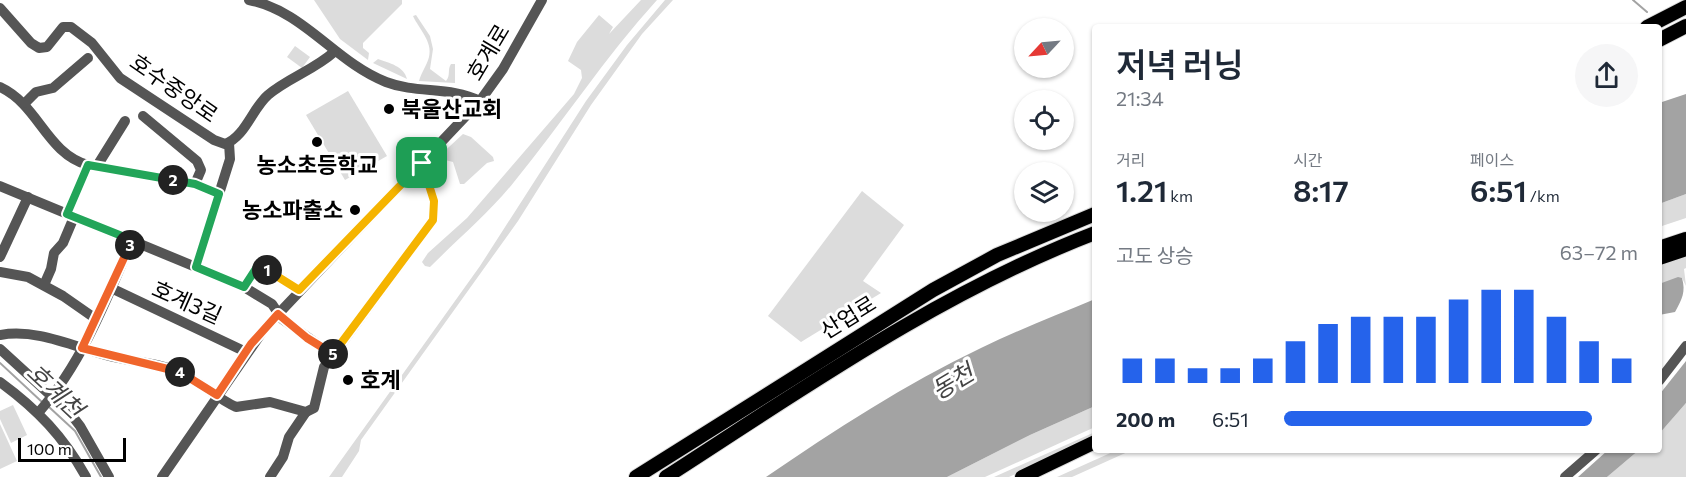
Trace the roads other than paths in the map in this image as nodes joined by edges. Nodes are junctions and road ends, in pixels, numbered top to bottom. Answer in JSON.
{"nodes":[{"id":1,"x":249,"y":0,"type":"edge"},
{"id":2,"x":542,"y":0,"type":"edge"},
{"id":3,"x":1686,"y":7,"type":"edge"},
{"id":4,"x":0,"y":8,"type":"edge"},
{"id":5,"x":1653,"y":24,"type":"edge"},
{"id":6,"x":1686,"y":26,"type":"edge"},
{"id":7,"x":1662,"y":38,"type":"edge"},
{"id":8,"x":334,"y":52,"type":"junction"},
{"id":9,"x":88,"y":58,"type":"dead end"},
{"id":10,"x":0,"y":87,"type":"edge"},
{"id":11,"x":480,"y":101,"type":"junction"},
{"id":12,"x":25,"y":103,"type":"junction"},
{"id":13,"x":143,"y":116,"type":"dead end"},
{"id":14,"x":125,"y":121,"type":"dead end"},
{"id":15,"x":229,"y":143,"type":"junction"},
{"id":16,"x":422,"y":163,"type":"junction"},
{"id":17,"x":92,"y":166,"type":"junction"},
{"id":18,"x":195,"y":184,"type":"junction"},
{"id":19,"x":0,"y":186,"type":"edge"},
{"id":20,"x":219,"y":194,"type":"junction"},
{"id":21,"x":28,"y":197,"type":"junction"},
{"id":22,"x":70,"y":215,"type":"junction"},
{"id":23,"x":1092,"y":215,"type":"edge"},
{"id":24,"x":1092,"y":233,"type":"edge"},
{"id":25,"x":1686,"y":239,"type":"edge"},
{"id":26,"x":132,"y":240,"type":"junction"},
{"id":27,"x":1662,"y":247,"type":"edge"},
{"id":28,"x":1686,"y":249,"type":"edge"},
{"id":29,"x":0,"y":257,"type":"edge"},
{"id":30,"x":1662,"y":257,"type":"edge"},
{"id":31,"x":196,"y":267,"type":"junction"},
{"id":32,"x":0,"y":272,"type":"edge"},
{"id":33,"x":44,"y":285,"type":"junction"},
{"id":34,"x":244,"y":287,"type":"junction"},
{"id":35,"x":111,"y":288,"type":"junction"},
{"id":36,"x":299,"y":290,"type":"junction"},
{"id":37,"x":278,"y":314,"type":"junction"},
{"id":38,"x":96,"y":320,"type":"junction"},
{"id":39,"x":0,"y":335,"type":"edge"},
{"id":40,"x":1686,"y":346,"type":"edge"},
{"id":41,"x":82,"y":348,"type":"junction"},
{"id":42,"x":0,"y":349,"type":"edge"},
{"id":43,"x":246,"y":352,"type":"junction"},
{"id":44,"x":333,"y":355,"type":"junction"},
{"id":45,"x":1662,"y":377,"type":"edge"},
{"id":46,"x":0,"y":382,"type":"edge"},
{"id":47,"x":217,"y":395,"type":"junction"},
{"id":48,"x":53,"y":396,"type":"junction"},
{"id":49,"x":41,"y":411,"type":"junction"},
{"id":50,"x":306,"y":412,"type":"junction"},
{"id":51,"x":1092,"y":443,"type":"edge"},
{"id":52,"x":1094,"y":453,"type":"edge"},
{"id":53,"x":1593,"y":453,"type":"edge"},
{"id":54,"x":86,"y":477,"type":"edge"},
{"id":55,"x":109,"y":477,"type":"edge"},
{"id":56,"x":162,"y":477,"type":"edge"},
{"id":57,"x":270,"y":477,"type":"edge"},
{"id":58,"x":636,"y":477,"type":"edge"},
{"id":59,"x":666,"y":477,"type":"edge"},
{"id":60,"x":1022,"y":477,"type":"edge"},
{"id":61,"x":1042,"y":477,"type":"edge"},
{"id":62,"x":1565,"y":477,"type":"edge"}],
"edges":[{"from":1,"to":8,"type":"street"},
{"from":2,"to":11,"type":"street","name":"호계로"},
{"from":3,"to":5,"type":"main road"},
{"from":4,"to":15,"type":"street","name":"호수중앙로"},
{"from":6,"to":7,"type":"main road"},
{"from":8,"to":11,"type":"street"},
{"from":8,"to":15,"type":"street","name":"호수중앙로"},
{"from":9,"to":12,"type":"street"},
{"from":10,"to":12,"type":"street"},
{"from":11,"to":16,"type":"street","name":"호계로"},
{"from":12,"to":17,"type":"street"},
{"from":13,"to":18,"type":"street"},
{"from":14,"to":17,"type":"street"},
{"from":15,"to":20,"type":"street"},
{"from":16,"to":36,"type":"street","name":"호계로"},
{"from":16,"to":44,"type":"street"},
{"from":17,"to":18,"type":"street"},
{"from":17,"to":22,"type":"street"},
{"from":18,"to":20,"type":"street"},
{"from":19,"to":21,"type":"street"},
{"from":20,"to":31,"type":"street"},
{"from":21,"to":22,"type":"street"},
{"from":21,"to":29,"type":"street"},
{"from":22,"to":26,"type":"street"},
{"from":22,"to":33,"type":"street"},
{"from":23,"to":58,"type":"main road","name":"산업로"},
{"from":24,"to":59,"type":"main road","name":"산업로"},
{"from":25,"to":27,"type":"main road"},
{"from":26,"to":31,"type":"street"},
{"from":26,"to":35,"type":"street"},
{"from":28,"to":30,"type":"main road"},
{"from":31,"to":34,"type":"street"},
{"from":32,"to":33,"type":"street"},
{"from":33,"to":38,"type":"street"},
{"from":34,"to":36,"type":"street"},
{"from":34,"to":37,"type":"street"},
{"from":35,"to":38,"type":"street"},
{"from":35,"to":43,"type":"street","name":"호계3길"},
{"from":36,"to":37,"type":"street","name":"호계로"},
{"from":37,"to":43,"type":"street","name":"호계로"},
{"from":37,"to":44,"type":"street"},
{"from":38,"to":41,"type":"street"},
{"from":39,"to":41,"type":"street"},
{"from":40,"to":45,"type":"street"},
{"from":41,"to":47,"type":"street"},
{"from":41,"to":48,"type":"street"},
{"from":42,"to":48,"type":"street"},
{"from":43,"to":47,"type":"street","name":"호계로"},
{"from":44,"to":50,"type":"street"},
{"from":46,"to":49,"type":"street"},
{"from":47,"to":50,"type":"street"},
{"from":47,"to":56,"type":"street","name":"호계로"},
{"from":48,"to":49,"type":"street"},
{"from":48,"to":55,"type":"street"},
{"from":49,"to":54,"type":"street"},
{"from":50,"to":57,"type":"street"},
{"from":51,"to":60,"type":"main road"},
{"from":52,"to":61,"type":"main road"},
{"from":53,"to":62,"type":"street"}]}
